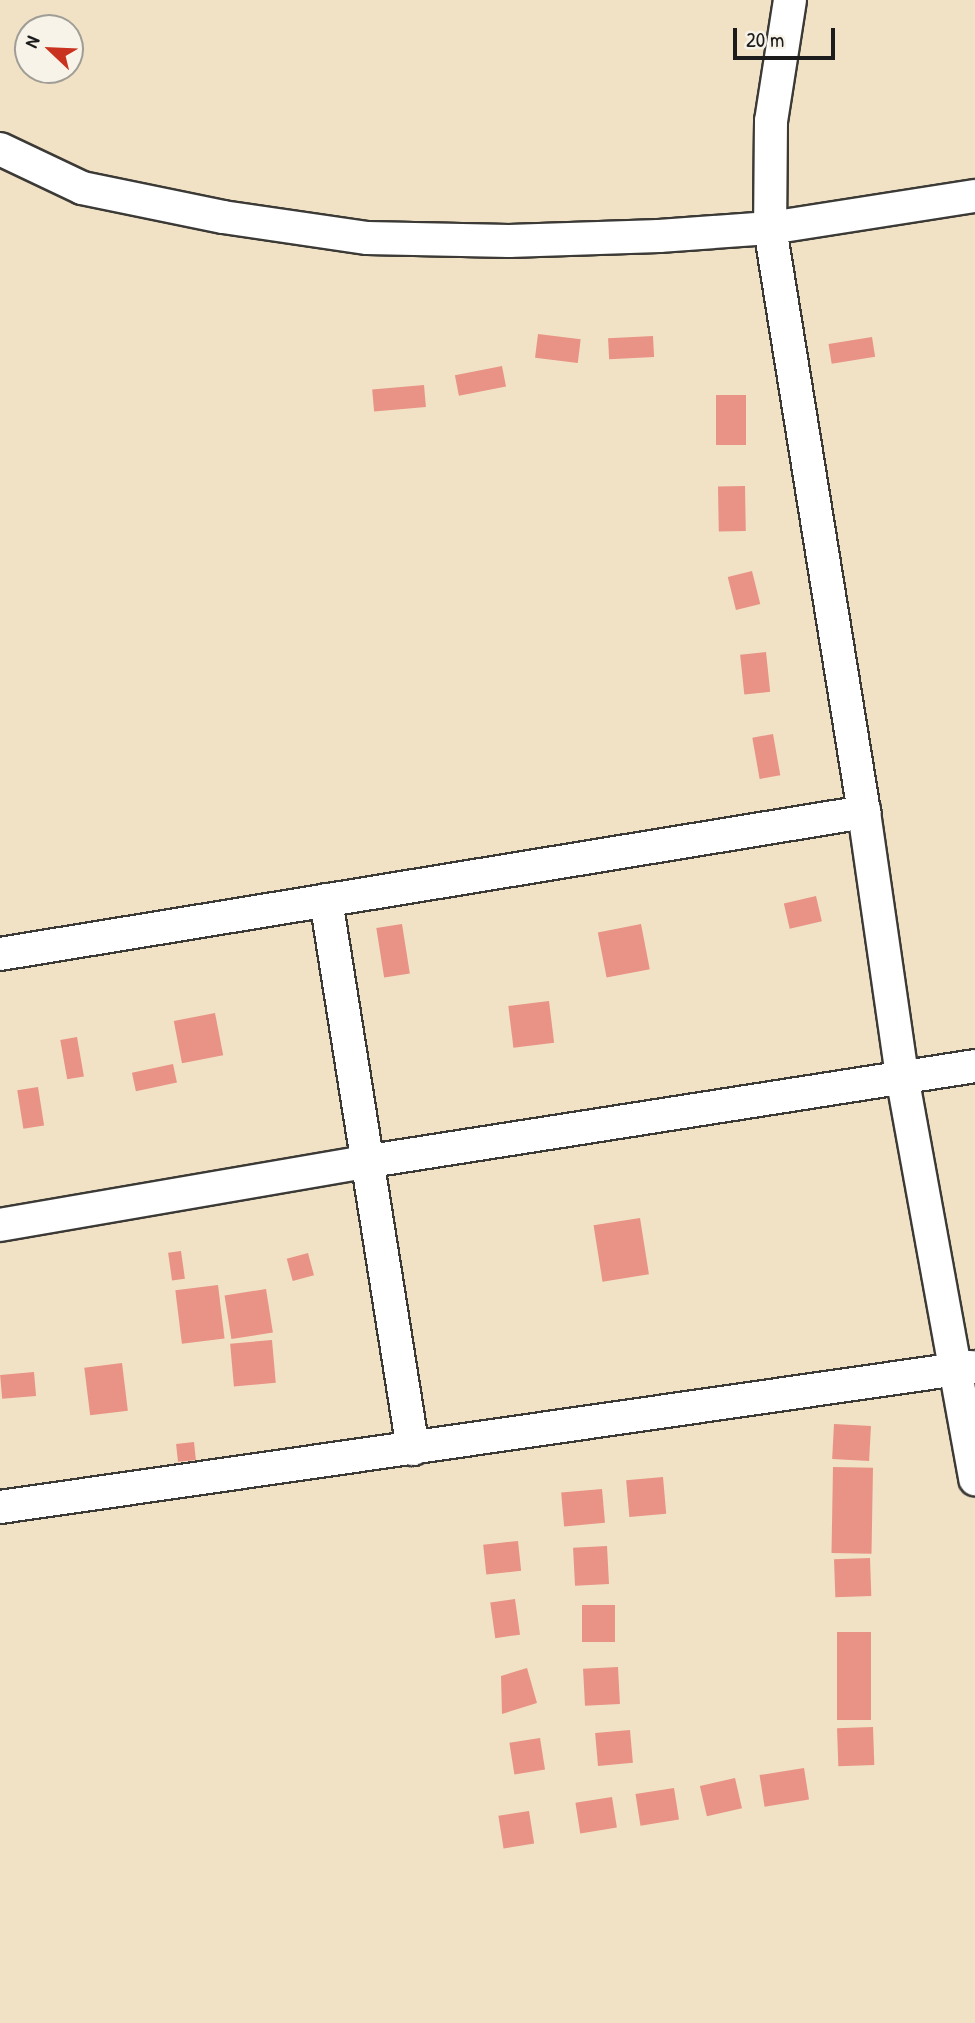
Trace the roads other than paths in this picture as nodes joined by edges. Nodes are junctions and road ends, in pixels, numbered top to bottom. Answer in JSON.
{"nodes":[{"id":1,"x":790,"y":0,"type":"edge"},
{"id":2,"x":0,"y":149,"type":"edge"},
{"id":3,"x":975,"y":196,"type":"edge"},
{"id":4,"x":770,"y":228,"type":"junction"},
{"id":5,"x":864,"y":812,"type":"junction"},
{"id":6,"x":326,"y":901,"type":"junction"},
{"id":7,"x":0,"y":954,"type":"edge"},
{"id":8,"x":975,"y":1066,"type":"edge"},
{"id":9,"x":902,"y":1076,"type":"junction"},
{"id":10,"x":370,"y":1161,"type":"junction"},
{"id":11,"x":0,"y":1225,"type":"edge"},
{"id":12,"x":964,"y":1368,"type":"edge"},
{"id":13,"x":413,"y":1449,"type":"junction"},
{"id":14,"x":975,"y":1479,"type":"edge"},
{"id":15,"x":0,"y":1507,"type":"edge"}],
"edges":[{"from":1,"to":4,"type":"street"},
{"from":2,"to":4,"type":"street"},
{"from":3,"to":4,"type":"street"},
{"from":4,"to":5,"type":"street"},
{"from":5,"to":6,"type":"street"},
{"from":5,"to":9,"type":"street"},
{"from":6,"to":7,"type":"street"},
{"from":6,"to":10,"type":"street"},
{"from":8,"to":9,"type":"street"},
{"from":9,"to":10,"type":"street"},
{"from":9,"to":12,"type":"street"},
{"from":10,"to":11,"type":"street"},
{"from":10,"to":13,"type":"street"},
{"from":12,"to":13,"type":"street"},
{"from":12,"to":14,"type":"street"},
{"from":13,"to":15,"type":"street"}]}
